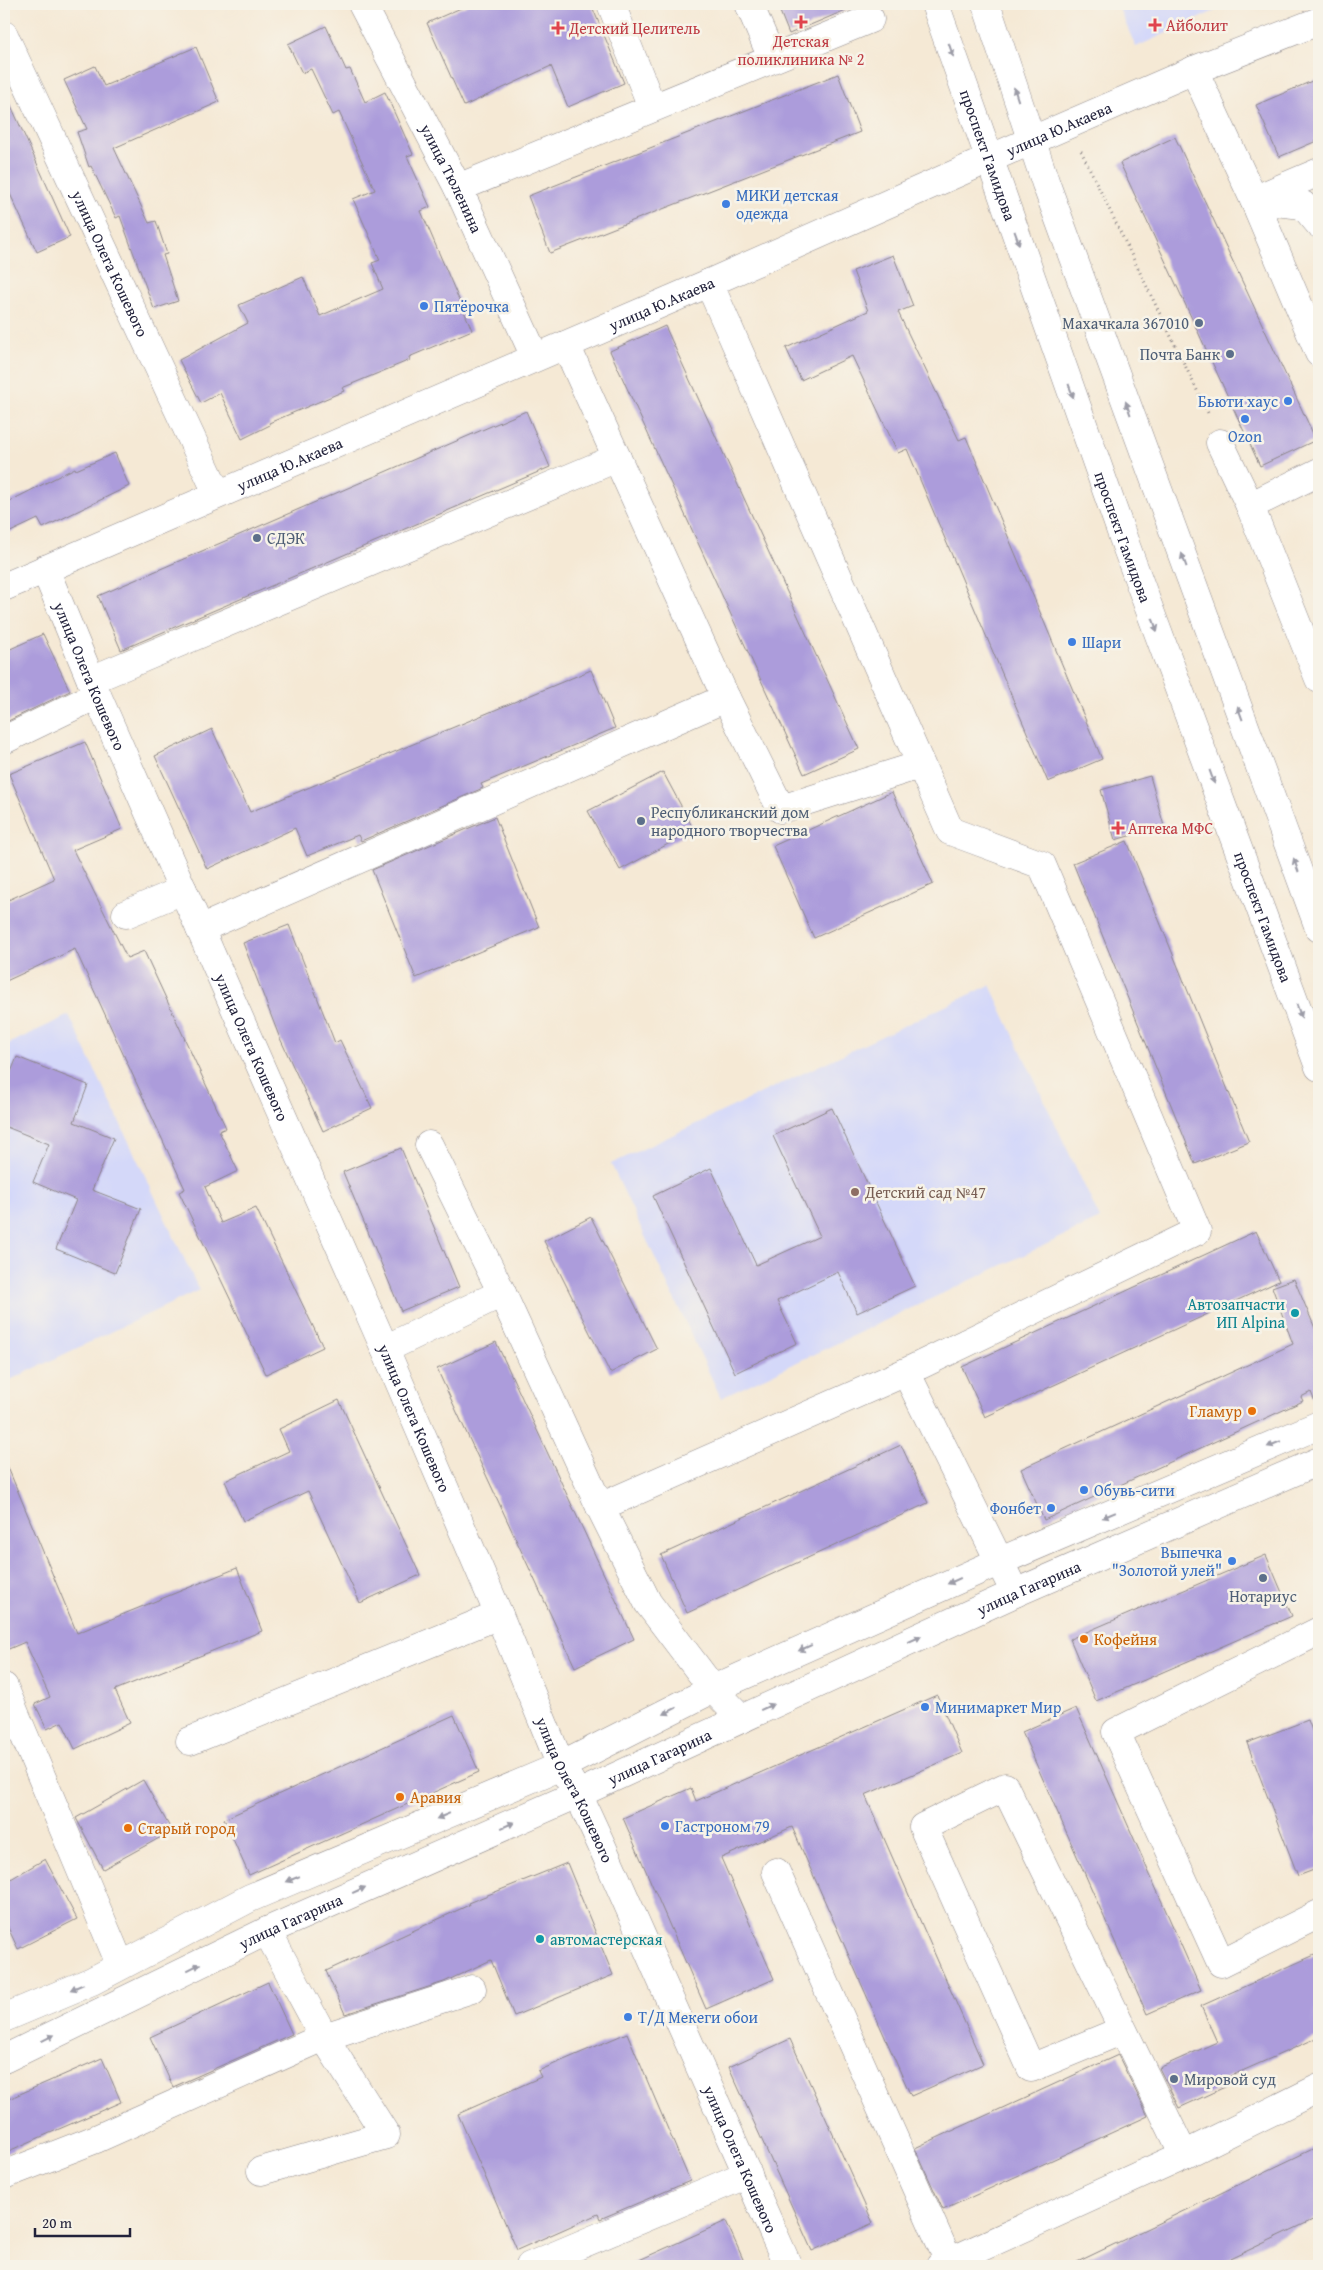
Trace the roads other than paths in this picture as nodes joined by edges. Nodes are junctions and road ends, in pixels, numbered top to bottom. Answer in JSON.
{"nodes":[{"id":1,"x":362,"y":4,"type":"edge"},
{"id":2,"x":611,"y":4,"type":"edge"},
{"id":3,"x":749,"y":4,"type":"edge"},
{"id":4,"x":934,"y":4,"type":"edge"},
{"id":5,"x":986,"y":4,"type":"edge"},
{"id":6,"x":870,"y":19,"type":"dead end"},
{"id":7,"x":1319,"y":21,"type":"edge"},
{"id":8,"x":4,"y":34,"type":"edge"},
{"id":9,"x":772,"y":58,"type":"junction"},
{"id":10,"x":1194,"y":70,"type":"junction"},
{"id":11,"x":652,"y":107,"type":"junction"},
{"id":12,"x":1031,"y":140,"type":"junction"},
{"id":13,"x":989,"y":160,"type":"junction"},
{"id":14,"x":1319,"y":172,"type":"edge"},
{"id":15,"x":458,"y":188,"type":"junction"},
{"id":16,"x":1254,"y":200,"type":"junction"},
{"id":17,"x":1319,"y":224,"type":"edge"},
{"id":18,"x":709,"y":284,"type":"junction"},
{"id":19,"x":566,"y":345,"type":"junction"},
{"id":20,"x":1319,"y":353,"type":"edge"},
{"id":21,"x":535,"y":357,"type":"junction"},
{"id":22,"x":1217,"y":433,"type":"road end"},
{"id":23,"x":617,"y":458,"type":"junction"},
{"id":24,"x":1319,"y":472,"type":"edge"},
{"id":25,"x":217,"y":493,"type":"junction"},
{"id":26,"x":1250,"y":506,"type":"junction"},
{"id":27,"x":45,"y":569,"type":"junction"},
{"id":28,"x":4,"y":587,"type":"edge"},
{"id":29,"x":1319,"y":679,"type":"edge"},
{"id":30,"x":94,"y":687,"type":"junction"},
{"id":31,"x":726,"y":698,"type":"junction"},
{"id":32,"x":4,"y":740,"type":"edge"},
{"id":33,"x":920,"y":765,"type":"junction"},
{"id":34,"x":182,"y":890,"type":"junction"},
{"id":35,"x":126,"y":914,"type":"dead end"},
{"id":36,"x":1319,"y":928,"type":"edge"},
{"id":37,"x":200,"y":929,"type":"junction"},
{"id":38,"x":1319,"y":1067,"type":"edge"},
{"id":39,"x":429,"y":1145,"type":"dead end"},
{"id":40,"x":502,"y":1293,"type":"junction"},
{"id":41,"x":385,"y":1349,"type":"junction"},
{"id":42,"x":906,"y":1372,"type":"junction"},
{"id":43,"x":1319,"y":1425,"type":"edge"},
{"id":44,"x":1319,"y":1461,"type":"edge"},
{"id":45,"x":600,"y":1507,"type":"junction"},
{"id":46,"x":998,"y":1562,"type":"junction"},
{"id":47,"x":1015,"y":1593,"type":"junction"},
{"id":48,"x":499,"y":1615,"type":"junction"},
{"id":49,"x":1319,"y":1631,"type":"edge"},
{"id":50,"x":4,"y":1687,"type":"edge"},
{"id":51,"x":713,"y":1688,"type":"junction"},
{"id":52,"x":742,"y":1718,"type":"junction"},
{"id":53,"x":190,"y":1741,"type":"dead end"},
{"id":54,"x":561,"y":1766,"type":"junction"},
{"id":55,"x":578,"y":1794,"type":"junction"},
{"id":56,"x":776,"y":1872,"type":"dead end"},
{"id":57,"x":1319,"y":1914,"type":"edge"},
{"id":58,"x":267,"y":1931,"type":"junction"},
{"id":59,"x":120,"y":1964,"type":"junction"},
{"id":60,"x":472,"y":1989,"type":"dead end"},
{"id":61,"x":4,"y":2018,"type":"edge"},
{"id":62,"x":1123,"y":2030,"type":"junction"},
{"id":63,"x":324,"y":2036,"type":"junction"},
{"id":64,"x":4,"y":2059,"type":"edge"},
{"id":65,"x":1319,"y":2088,"type":"edge"},
{"id":66,"x":1184,"y":2155,"type":"junction"},
{"id":67,"x":261,"y":2171,"type":"dead end"},
{"id":68,"x":748,"y":2174,"type":"junction"},
{"id":69,"x":4,"y":2175,"type":"edge"},
{"id":70,"x":945,"y":2264,"type":"edge"},
{"id":71,"x":530,"y":2266,"type":"edge"},
{"id":72,"x":788,"y":2266,"type":"edge"}],
"edges":[{"from":1,"to":15,"type":"main road","name":"улица Тюленина"},
{"from":2,"to":11,"type":"main road"},
{"from":3,"to":9,"type":"main road"},
{"from":4,"to":13,"type":"main road","name":"проспект Гамидова","one_way":true},
{"from":12,"to":5,"type":"main road","one_way":true},
{"from":6,"to":9,"type":"main road"},
{"from":7,"to":10,"type":"main road","name":"улица Ю.Акаева"},
{"from":8,"to":25,"type":"main road","name":"улица Олега Кошевого"},
{"from":9,"to":11,"type":"main road"},
{"from":10,"to":12,"type":"main road","name":"улица Ю.Акаева"},
{"from":10,"to":16,"type":"main road"},
{"from":11,"to":15,"type":"main road"},
{"from":12,"to":13,"type":"main road","name":"улица Ю.Акаева"},
{"from":36,"to":12,"type":"main road","one_way":true},
{"from":13,"to":18,"type":"main road","name":"улица Ю.Акаева"},
{"from":13,"to":38,"type":"main road","name":"проспект Гамидова","one_way":true},
{"from":14,"to":16,"type":"main road"},
{"from":15,"to":21,"type":"main road","name":"улица Тюленина"},
{"from":16,"to":17,"type":"main road"},
{"from":16,"to":20,"type":"main road"},
{"from":18,"to":19,"type":"main road","name":"улица Ю.Акаева"},
{"from":18,"to":33,"type":"main road"},
{"from":19,"to":21,"type":"main road","name":"улица Ю.Акаева"},
{"from":19,"to":23,"type":"main road"},
{"from":21,"to":25,"type":"main road","name":"улица Ю.Акаева"},
{"from":22,"to":26,"type":"main road"},
{"from":23,"to":30,"type":"main road"},
{"from":23,"to":31,"type":"main road"},
{"from":24,"to":26,"type":"main road"},
{"from":25,"to":27,"type":"main road","name":"улица Ю.Акаева"},
{"from":26,"to":29,"type":"main road"},
{"from":27,"to":28,"type":"main road","name":"улица Ю.Акаева"},
{"from":27,"to":30,"type":"main road","name":"улица Олега Кошевого"},
{"from":30,"to":32,"type":"main road"},
{"from":30,"to":34,"type":"main road","name":"улица Олега Кошевого"},
{"from":31,"to":33,"type":"main road"},
{"from":31,"to":37,"type":"main road"},
{"from":33,"to":42,"type":"main road"},
{"from":34,"to":35,"type":"main road"},
{"from":34,"to":37,"type":"main road","name":"улица Олега Кошевого"},
{"from":37,"to":41,"type":"main road","name":"улица Олега Кошевого"},
{"from":39,"to":40,"type":"main road"},
{"from":40,"to":41,"type":"main road"},
{"from":40,"to":45,"type":"main road"},
{"from":41,"to":48,"type":"main road","name":"улица Олега Кошевого"},
{"from":42,"to":45,"type":"main road"},
{"from":42,"to":46,"type":"main road"},
{"from":43,"to":46,"type":"main road","one_way":true},
{"from":44,"to":47,"type":"main road","name":"улица Гагарина"},
{"from":45,"to":51,"type":"main road"},
{"from":46,"to":47,"type":"main road"},
{"from":46,"to":51,"type":"main road","one_way":true},
{"from":52,"to":47,"type":"main road","name":"улица Гагарина","one_way":true},
{"from":48,"to":53,"type":"main road"},
{"from":48,"to":54,"type":"main road","name":"улица Олега Кошевого"},
{"from":49,"to":57,"type":"main road"},
{"from":50,"to":59,"type":"main road"},
{"from":51,"to":52,"type":"main road"},
{"from":51,"to":54,"type":"main road","one_way":true},
{"from":52,"to":55,"type":"main road","name":"улица Гагарина"},
{"from":54,"to":55,"type":"main road","name":"улица Олега Кошевого"},
{"from":54,"to":59,"type":"main road","one_way":true},
{"from":58,"to":55,"type":"main road","name":"улица Гагарина","one_way":true},
{"from":55,"to":68,"type":"main road","name":"улица Олега Кошевого"},
{"from":56,"to":70,"type":"main road"},
{"from":58,"to":63,"type":"main road"},
{"from":64,"to":58,"type":"main road","name":"улица Гагарина","one_way":true},
{"from":59,"to":61,"type":"main road","one_way":true},
{"from":60,"to":63,"type":"main road"},
{"from":62,"to":62,"type":"main road"},
{"from":62,"to":66,"type":"main road"},
{"from":63,"to":67,"type":"main road"},
{"from":63,"to":69,"type":"main road"},
{"from":65,"to":66,"type":"main road"},
{"from":66,"to":70,"type":"main road"},
{"from":68,"to":71,"type":"main road"},
{"from":68,"to":72,"type":"main road","name":"улица Олега Кошевого"}]}
